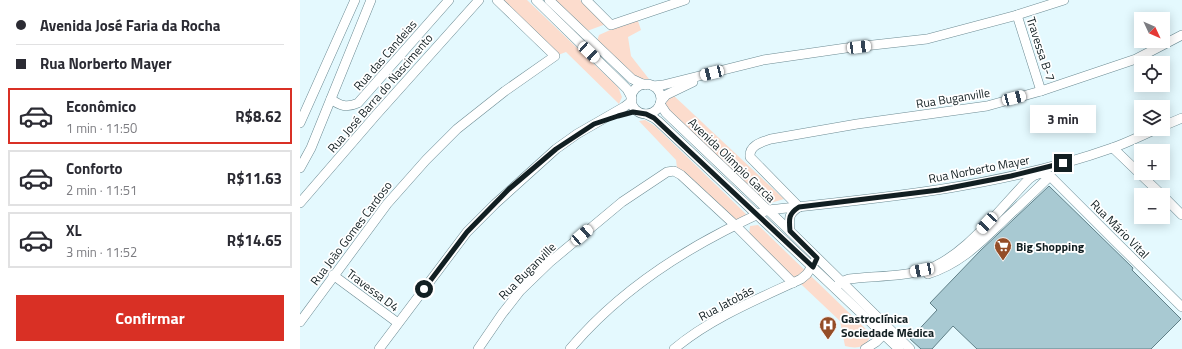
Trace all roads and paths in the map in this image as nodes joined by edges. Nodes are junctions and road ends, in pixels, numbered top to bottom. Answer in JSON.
{"nodes":[{"id":1,"x":355,"y":0,"type":"edge"},
{"id":2,"x":371,"y":0,"type":"edge"},
{"id":3,"x":449,"y":0,"type":"edge"},
{"id":4,"x":479,"y":0,"type":"edge"},
{"id":5,"x":497,"y":0,"type":"edge"},
{"id":6,"x":536,"y":0,"type":"edge"},
{"id":7,"x":549,"y":0,"type":"edge"},
{"id":8,"x":586,"y":0,"type":"edge"},
{"id":9,"x":685,"y":0,"type":"edge"},
{"id":10,"x":1064,"y":0,"type":"edge"},
{"id":11,"x":1017,"y":14,"type":"junction"},
{"id":12,"x":1182,"y":36,"type":"edge"},
{"id":13,"x":712,"y":73,"type":"junction"},
{"id":14,"x":649,"y":85,"type":"junction"},
{"id":15,"x":1042,"y":90,"type":"junction"},
{"id":16,"x":331,"y":99,"type":"junction"},
{"id":17,"x":632,"y":99,"type":"junction"},
{"id":18,"x":660,"y":103,"type":"junction"},
{"id":19,"x":643,"y":113,"type":"junction"},
{"id":20,"x":1182,"y":118,"type":"edge"},
{"id":21,"x":300,"y":123,"type":"edge"},
{"id":22,"x":1170,"y":123,"type":"edge"},
{"id":23,"x":594,"y":124,"type":"junction"},
{"id":24,"x":1141,"y":136,"type":"edge"},
{"id":25,"x":1113,"y":148,"type":"junction"},
{"id":26,"x":1055,"y":165,"type":"junction"},
{"id":27,"x":300,"y":168,"type":"edge"},
{"id":28,"x":1011,"y":176,"type":"junction"},
{"id":29,"x":1050,"y":176,"type":"junction"},
{"id":30,"x":1024,"y":185,"type":"junction"},
{"id":31,"x":1154,"y":188,"type":"edge"},
{"id":32,"x":300,"y":203,"type":"edge"},
{"id":33,"x":1170,"y":204,"type":"edge"},
{"id":34,"x":799,"y":207,"type":"junction"},
{"id":35,"x":768,"y":210,"type":"junction"},
{"id":36,"x":757,"y":214,"type":"junction"},
{"id":37,"x":1182,"y":215,"type":"edge"},
{"id":38,"x":735,"y":225,"type":"junction"},
{"id":39,"x":790,"y":231,"type":"junction"},
{"id":40,"x":815,"y":262,"type":"junction"},
{"id":41,"x":333,"y":275,"type":"junction"},
{"id":42,"x":793,"y":283,"type":"junction"},
{"id":43,"x":838,"y":285,"type":"junction"},
{"id":44,"x":1182,"y":307,"type":"edge"},
{"id":45,"x":300,"y":322,"type":"edge"},
{"id":46,"x":398,"y":323,"type":"junction"},
{"id":47,"x":884,"y":334,"type":"junction"},
{"id":48,"x":380,"y":349,"type":"edge"},
{"id":49,"x":478,"y":349,"type":"edge"},
{"id":50,"x":570,"y":349,"type":"edge"},
{"id":51,"x":674,"y":349,"type":"edge"},
{"id":52,"x":865,"y":349,"type":"edge"},
{"id":53,"x":899,"y":349,"type":"edge"},
{"id":54,"x":910,"y":349,"type":"edge"},
{"id":55,"x":918,"y":349,"type":"edge"}],
"edges":[{"from":1,"to":21,"type":"street"},
{"from":2,"to":16,"type":"street"},
{"from":3,"to":16,"type":"street","name":"Rua das Candeias"},
{"from":4,"to":32,"type":"street","name":"Rua José Barra do Nascimento"},
{"from":5,"to":41,"type":"street","name":"Rua João Gomes Cardoso"},
{"from":6,"to":17,"type":"street"},
{"from":7,"to":14,"type":"street"},
{"from":8,"to":9,"type":"street"},
{"from":10,"to":11,"type":"street"},
{"from":11,"to":13,"type":"street"},
{"from":11,"to":15,"type":"street","name":"Travessa B-7"},
{"from":12,"to":15,"type":"street","name":"Rua Buganville"},
{"from":13,"to":14,"type":"street"},
{"from":13,"to":18,"type":"street"},
{"from":14,"to":17,"type":"street"},
{"from":14,"to":18,"type":"street"},
{"from":15,"to":34,"type":"street","name":"Rua Buganville"},
{"from":16,"to":27,"type":"street"},
{"from":17,"to":19,"type":"street"},
{"from":17,"to":23,"type":"street"},
{"from":18,"to":19,"type":"street"},
{"from":18,"to":35,"type":"street","name":"Avenida Olímpio Garcia"},
{"from":19,"to":23,"type":"street"},
{"from":19,"to":36,"type":"street","name":"Avenida Olímpio Garcia"},
{"from":20,"to":22,"type":"street"},
{"from":23,"to":46,"type":"street"},
{"from":24,"to":25,"type":"street","name":"Rua Norberto Mayer"},
{"from":25,"to":26,"type":"street","name":"Rua Norberto Mayer"},
{"from":25,"to":31,"type":"street"},
{"from":26,"to":28,"type":"street","name":"Rua Norberto Mayer"},
{"from":26,"to":29,"type":"street"},
{"from":28,"to":30,"type":"street"},
{"from":28,"to":34,"type":"street","name":"Rua Norberto Mayer"},
{"from":29,"to":30,"type":"street"},
{"from":29,"to":44,"type":"street","name":"Rua Mário Vital"},
{"from":29,"to":55,"type":"street"},
{"from":30,"to":43,"type":"street"},
{"from":33,"to":37,"type":"street"},
{"from":34,"to":35,"type":"street","name":"Rua Norberto Mayer"},
{"from":34,"to":39,"type":"street"},
{"from":35,"to":36,"type":"street","name":"Rua Norberto Mayer"},
{"from":35,"to":39,"type":"street","name":"Avenida Olímpio Garcia"},
{"from":36,"to":38,"type":"street","name":"Rua Norberto Mayer"},
{"from":36,"to":40,"type":"street","name":"Avenida Olímpio Garcia"},
{"from":38,"to":42,"type":"street"},
{"from":38,"to":49,"type":"street","name":"Rua Buganville"},
{"from":38,"to":50,"type":"street","name":"Rua Norberto Mayer"},
{"from":39,"to":40,"type":"street","name":"Avenida Olímpio Garcia"},
{"from":40,"to":42,"type":"street","name":"Rua Jatobás"},
{"from":40,"to":43,"type":"street","name":"Avenida Olímpio Garcia"},
{"from":41,"to":45,"type":"street","name":"Rua João Gomes Cardoso"},
{"from":41,"to":46,"type":"street","name":"Travessa D4"},
{"from":42,"to":51,"type":"street","name":"Rua Jatobás"},
{"from":43,"to":47,"type":"street"},
{"from":43,"to":54,"type":"street","name":"Avenida Olímpio Garcia"},
{"from":46,"to":48,"type":"street"},
{"from":47,"to":52,"type":"street"},
{"from":47,"to":53,"type":"street"}]}
